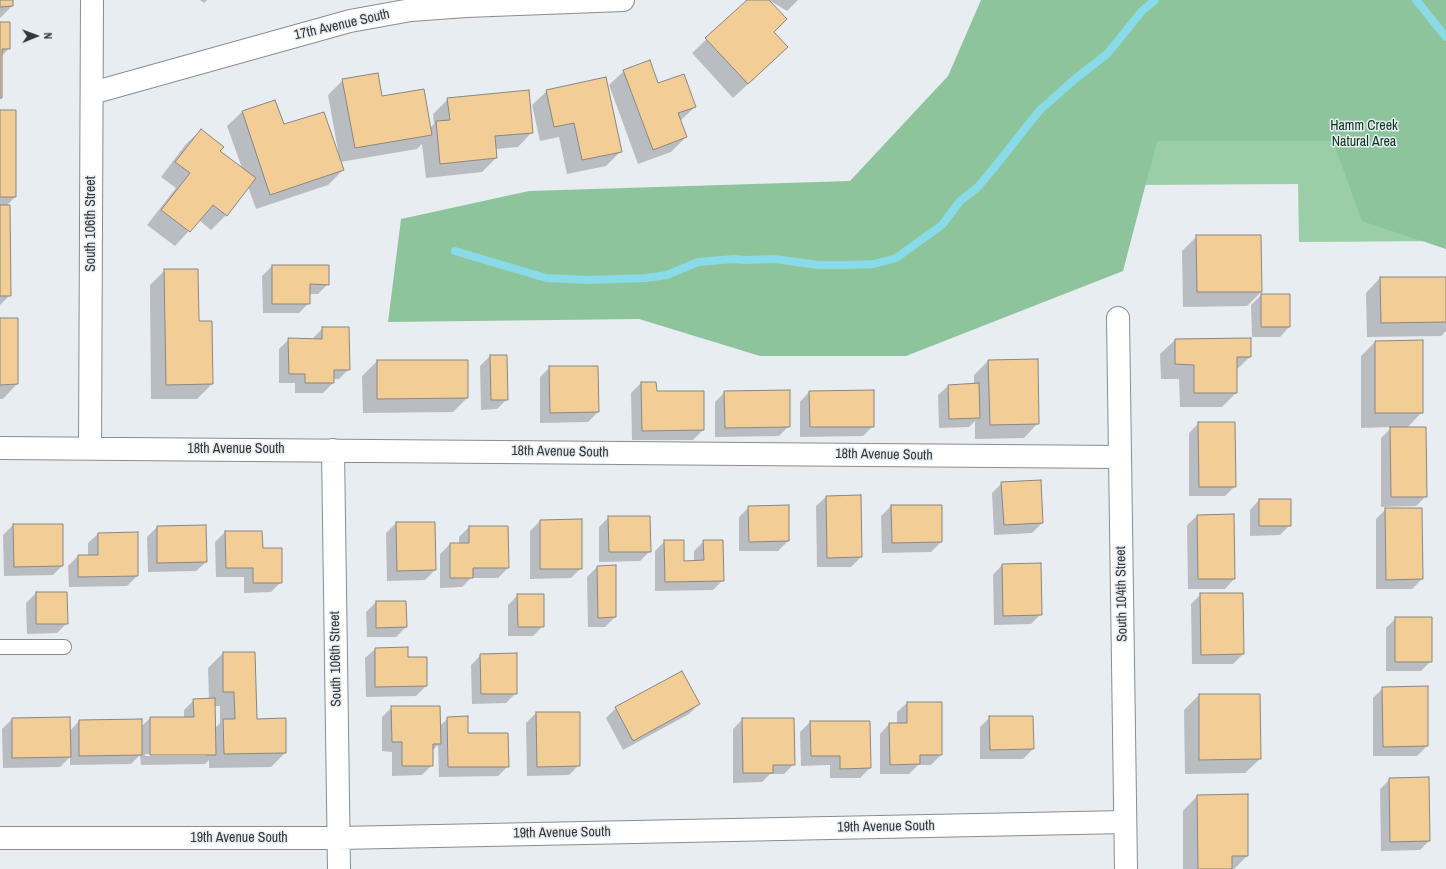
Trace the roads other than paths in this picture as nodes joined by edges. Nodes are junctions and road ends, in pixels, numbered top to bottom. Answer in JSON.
{"nodes":[{"id":1,"x":92,"y":0,"type":"edge"},
{"id":2,"x":624,"y":0,"type":"edge"},
{"id":3,"x":92,"y":93,"type":"junction"},
{"id":4,"x":1118,"y":318,"type":"dead end"},
{"id":5,"x":0,"y":448,"type":"edge"},
{"id":6,"x":90,"y":448,"type":"junction"},
{"id":7,"x":333,"y":450,"type":"junction"},
{"id":8,"x":1120,"y":457,"type":"junction"},
{"id":9,"x":0,"y":647,"type":"edge"},
{"id":10,"x":64,"y":647,"type":"dead end"},
{"id":11,"x":1125,"y":822,"type":"junction"},
{"id":12,"x":0,"y":838,"type":"edge"},
{"id":13,"x":339,"y":838,"type":"junction"},
{"id":14,"x":339,"y":869,"type":"edge"},
{"id":15,"x":1126,"y":869,"type":"edge"}],
"edges":[{"from":1,"to":3,"type":"street","name":"South 106th Street"},
{"from":2,"to":3,"type":"street","name":"17th Avenue South"},
{"from":3,"to":6,"type":"street","name":"South 106th Street"},
{"from":4,"to":8,"type":"street","name":"South 104th Street"},
{"from":5,"to":6,"type":"street","name":"18th Avenue South"},
{"from":6,"to":7,"type":"street","name":"18th Avenue South"},
{"from":7,"to":8,"type":"street","name":"18th Avenue South"},
{"from":7,"to":13,"type":"street","name":"South 106th Street"},
{"from":8,"to":11,"type":"street","name":"South 104th Street"},
{"from":9,"to":10,"type":"lane"},
{"from":11,"to":13,"type":"street","name":"19th Avenue South"},
{"from":11,"to":15,"type":"street","name":"South 104th Street"},
{"from":12,"to":13,"type":"street","name":"19th Avenue South"},
{"from":13,"to":14,"type":"street","name":"South 106th Street"}]}
